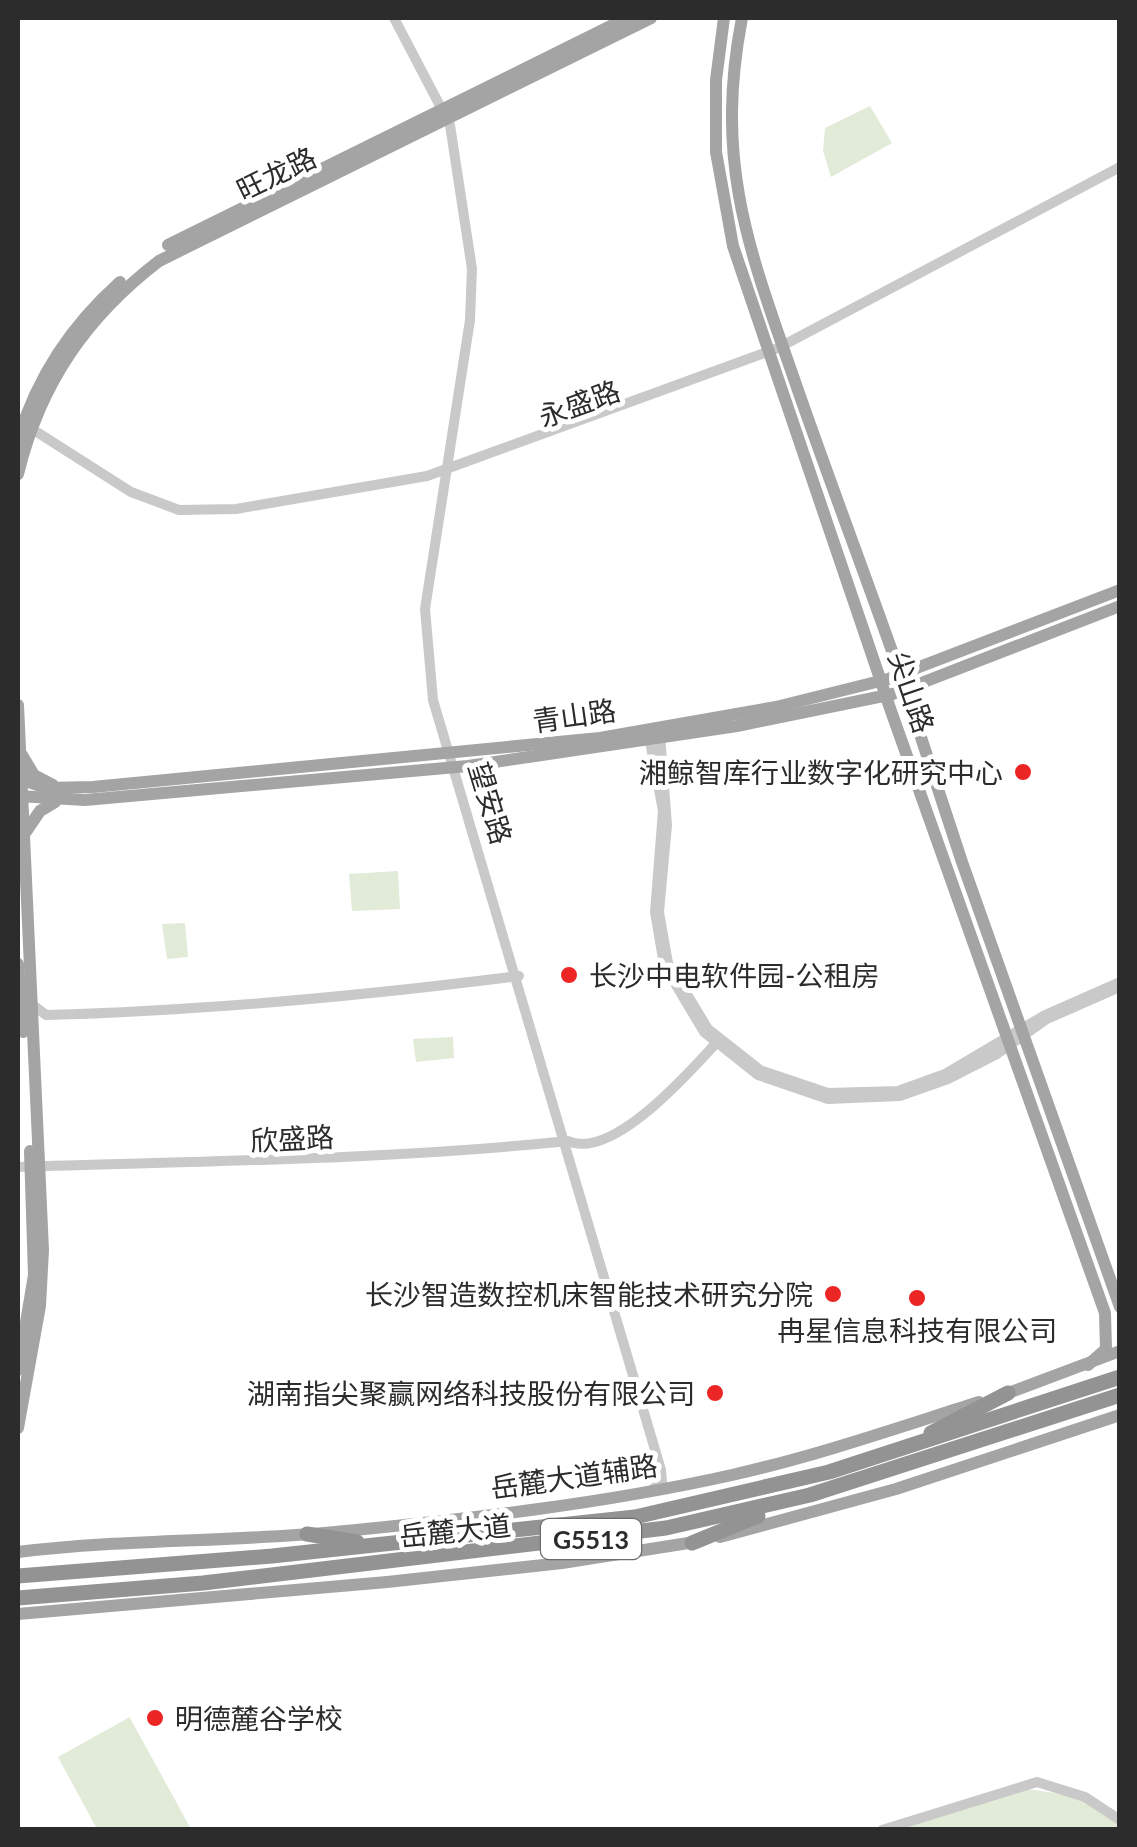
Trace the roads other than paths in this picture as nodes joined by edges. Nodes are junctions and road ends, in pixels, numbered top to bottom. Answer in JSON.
{"nodes":[{"id":1,"x":394,"y":18,"type":"edge"},
{"id":2,"x":627,"y":18,"type":"edge"},
{"id":3,"x":651,"y":18,"type":"edge"},
{"id":4,"x":724,"y":18,"type":"edge"},
{"id":5,"x":742,"y":18,"type":"edge"},
{"id":6,"x":447,"y":112,"type":"junction"},
{"id":7,"x":1120,"y":169,"type":"edge"},
{"id":8,"x":783,"y":348,"type":"junction"},
{"id":9,"x":769,"y":354,"type":"junction"},
{"id":10,"x":22,"y":428,"type":"edge"},
{"id":11,"x":449,"y":471,"type":"junction"},
{"id":12,"x":18,"y":474,"type":"edge"},
{"id":13,"x":1120,"y":590,"type":"edge"},
{"id":14,"x":1120,"y":606,"type":"edge"},
{"id":15,"x":904,"y":673,"type":"junction"},
{"id":16,"x":884,"y":688,"type":"junction"},
{"id":17,"x":909,"y":688,"type":"junction"},
{"id":18,"x":18,"y":704,"type":"edge"},
{"id":19,"x":654,"y":735,"type":"junction"},
{"id":20,"x":20,"y":749,"type":"edge"},
{"id":21,"x":452,"y":761,"type":"junction"},
{"id":22,"x":19,"y":779,"type":"edge"},
{"id":23,"x":70,"y":788,"type":"junction"},
{"id":24,"x":19,"y":797,"type":"edge"},
{"id":25,"x":61,"y":801,"type":"junction"},
{"id":26,"x":23,"y":846,"type":"junction"},
{"id":27,"x":18,"y":964,"type":"edge"},
{"id":28,"x":518,"y":978,"type":"junction"},
{"id":29,"x":1120,"y":985,"type":"edge"},
{"id":30,"x":30,"y":998,"type":"junction"},
{"id":31,"x":32,"y":1032,"type":"junction"},
{"id":32,"x":1017,"y":1036,"type":"junction"},
{"id":33,"x":715,"y":1040,"type":"junction"},
{"id":34,"x":566,"y":1139,"type":"junction"},
{"id":35,"x":29,"y":1165,"type":"edge"},
{"id":36,"x":1120,"y":1307,"type":"edge"},
{"id":37,"x":1120,"y":1352,"type":"edge"},
{"id":38,"x":1088,"y":1365,"type":"junction"},
{"id":39,"x":18,"y":1370,"type":"edge"},
{"id":40,"x":1120,"y":1377,"type":"edge"},
{"id":41,"x":1008,"y":1393,"type":"junction"},
{"id":42,"x":1120,"y":1395,"type":"edge"},
{"id":43,"x":1120,"y":1416,"type":"edge"},
{"id":44,"x":18,"y":1428,"type":"edge"},
{"id":45,"x":892,"y":1452,"type":"junction"},
{"id":46,"x":687,"y":1484,"type":"junction"},
{"id":47,"x":650,"y":1492,"type":"junction"},
{"id":48,"x":810,"y":1495,"type":"junction"},
{"id":49,"x":307,"y":1534,"type":"junction"},
{"id":50,"x":692,"y":1543,"type":"junction"},
{"id":51,"x":381,"y":1545,"type":"junction"},
{"id":52,"x":18,"y":1552,"type":"edge"},
{"id":53,"x":18,"y":1576,"type":"edge"},
{"id":54,"x":18,"y":1598,"type":"edge"},
{"id":55,"x":18,"y":1616,"type":"edge"},
{"id":56,"x":1120,"y":1820,"type":"edge"},
{"id":57,"x":882,"y":1830,"type":"edge"}],
"edges":[{"from":1,"to":6,"type":"street","name":"望安路"},
{"from":2,"to":6,"type":"main road","name":"旺龙路"},
{"from":3,"to":6,"type":"main road","name":"旺龙路"},
{"from":4,"to":9,"type":"main road","name":"尖山路"},
{"from":5,"to":8,"type":"main road","name":"尖山路"},
{"from":6,"to":10,"type":"main road","name":"旺龙路"},
{"from":6,"to":11,"type":"street","name":"望安路"},
{"from":7,"to":8,"type":"street","name":"永盛路"},
{"from":8,"to":9,"type":"street","name":"永盛路"},
{"from":8,"to":15,"type":"main road","name":"尖山路"},
{"from":9,"to":11,"type":"street","name":"永盛路"},
{"from":9,"to":16,"type":"main road","name":"尖山路"},
{"from":10,"to":11,"type":"street","name":"永盛路"},
{"from":10,"to":12,"type":"main road","name":"旺龙路"},
{"from":11,"to":21,"type":"street","name":"望安路"},
{"from":13,"to":15,"type":"main road","name":"青山路"},
{"from":14,"to":17,"type":"main road","name":"青山路"},
{"from":15,"to":16,"type":"main road","name":"青山路"},
{"from":15,"to":17,"type":"main road","name":"尖山路"},
{"from":16,"to":17,"type":"main road","name":"青山路"},
{"from":16,"to":19,"type":"main road","name":"青山路"},
{"from":16,"to":32,"type":"main road","name":"尖山路"},
{"from":17,"to":32,"type":"main road","name":"尖山路"},
{"from":18,"to":20,"type":"main road"},
{"from":19,"to":21,"type":"main road","name":"青山路"},
{"from":19,"to":33,"type":"street"},
{"from":20,"to":22,"type":"main road"},
{"from":20,"to":23,"type":"main road"},
{"from":21,"to":23,"type":"main road","name":"青山路"},
{"from":21,"to":25,"type":"main road","name":"青山路"},
{"from":21,"to":28,"type":"street","name":"望安路"},
{"from":22,"to":23,"type":"main road","name":"青山路"},
{"from":22,"to":24,"type":"main road"},
{"from":24,"to":25,"type":"main road","name":"青山路"},
{"from":24,"to":26,"type":"main road"},
{"from":25,"to":26,"type":"main road"},
{"from":26,"to":30,"type":"main road"},
{"from":27,"to":35,"type":"main road"},
{"from":28,"to":30,"type":"street"},
{"from":28,"to":31,"type":"street"},
{"from":28,"to":34,"type":"street","name":"望安路"},
{"from":29,"to":32,"type":"street"},
{"from":30,"to":31,"type":"main road"},
{"from":31,"to":35,"type":"main road"},
{"from":32,"to":33,"type":"street"},
{"from":32,"to":36,"type":"main road","name":"尖山路"},
{"from":32,"to":38,"type":"main road","name":"尖山路"},
{"from":33,"to":34,"type":"street","name":"欣盛路"},
{"from":34,"to":35,"type":"street","name":"欣盛路"},
{"from":34,"to":46,"type":"street","name":"望安路"},
{"from":34,"to":47,"type":"street","name":"望安路"},
{"from":35,"to":39,"type":"main road"},
{"from":35,"to":44,"type":"main road"},
{"from":37,"to":38,"type":"main road","name":"岳麓大道辅路"},
{"from":38,"to":41,"type":"main road","name":"岳麓大道辅路"},
{"from":40,"to":45,"type":"highway","name":"岳麓大道","number":"G5513"},
{"from":41,"to":45,"type":"highway"},
{"from":41,"to":46,"type":"main road","name":"岳麓大道辅路"},
{"from":42,"to":48,"type":"highway","name":"岳麓大道","number":"G5513"},
{"from":43,"to":50,"type":"main road"},
{"from":45,"to":51,"type":"highway","name":"岳麓大道","number":"G5513"},
{"from":46,"to":47,"type":"main road","name":"岳麓大道辅路"},
{"from":47,"to":49,"type":"main road","name":"岳麓大道辅路"},
{"from":48,"to":50,"type":"highway"},
{"from":48,"to":54,"type":"highway","name":"岳麓大道","number":"G5513"},
{"from":49,"to":51,"type":"highway"},
{"from":49,"to":52,"type":"main road","name":"岳麓大道辅路"},
{"from":50,"to":55,"type":"main road"},
{"from":51,"to":53,"type":"highway","name":"岳麓大道","number":"G5513"},
{"from":56,"to":57,"type":"street"}]}
